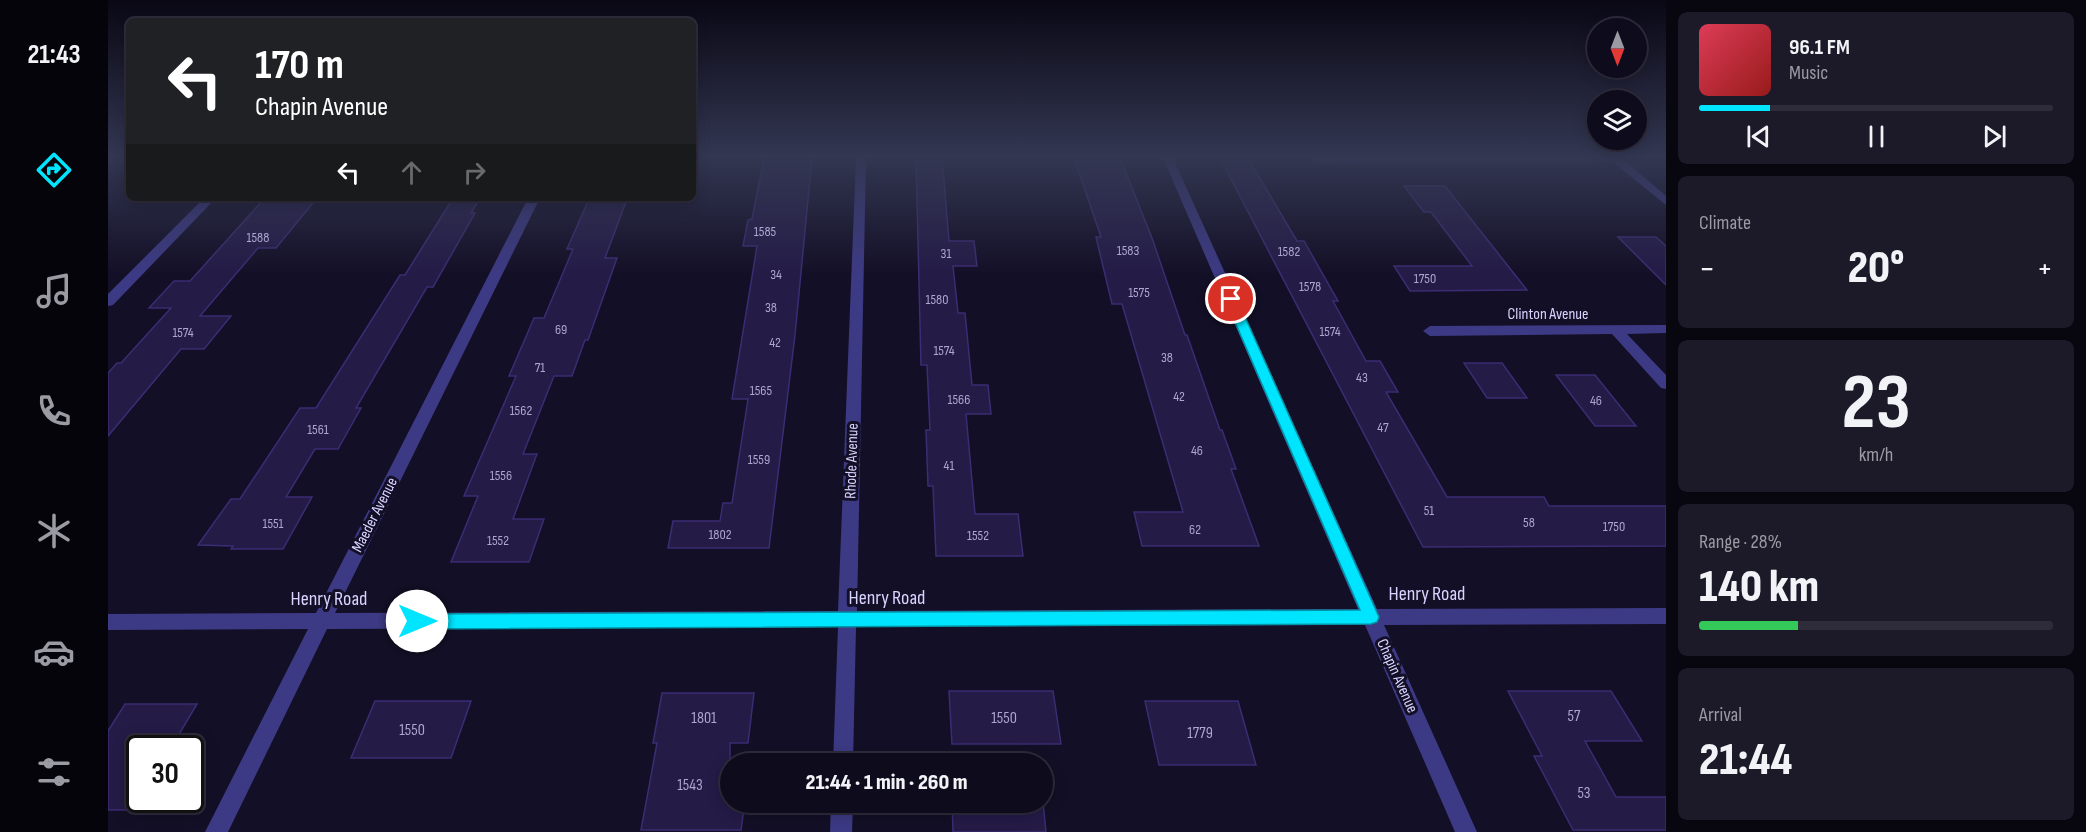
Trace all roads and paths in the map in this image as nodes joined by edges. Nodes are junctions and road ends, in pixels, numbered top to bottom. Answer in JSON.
{"nodes":[{"id":1,"x":860,"y":197,"type":"edge"},
{"id":2,"x":1185,"y":197,"type":"edge"},
{"id":3,"x":207,"y":201,"type":"edge"},
{"id":4,"x":532,"y":201,"type":"edge"},
{"id":5,"x":108,"y":302,"type":"edge"},
{"id":6,"x":1666,"y":329,"type":"edge"},
{"id":7,"x":1616,"y":330,"type":"junction"},
{"id":8,"x":1430,"y":331,"type":"dead end"},
{"id":9,"x":1666,"y":384,"type":"edge"},
{"id":10,"x":1666,"y":616,"type":"edge"},
{"id":11,"x":1371,"y":617,"type":"junction"},
{"id":12,"x":847,"y":620,"type":"junction"},
{"id":13,"x":322,"y":621,"type":"junction"},
{"id":14,"x":108,"y":622,"type":"edge"},
{"id":15,"x":843,"y":753,"type":"edge"},
{"id":16,"x":842,"y":813,"type":"edge"},
{"id":17,"x":216,"y":832,"type":"edge"},
{"id":18,"x":841,"y":832,"type":"edge"},
{"id":19,"x":1466,"y":832,"type":"edge"}],
"edges":[{"from":1,"to":12,"type":"street","name":"Rhode Avenue"},
{"from":2,"to":11,"type":"street","name":"Chapin Avenue"},
{"from":3,"to":5,"type":"street"},
{"from":4,"to":13,"type":"street","name":"Maeder Avenue"},
{"from":6,"to":7,"type":"street","name":"Clinton Avenue"},
{"from":7,"to":8,"type":"street","name":"Clinton Avenue"},
{"from":7,"to":9,"type":"street"},
{"from":10,"to":11,"type":"street","name":"Henry Road"},
{"from":11,"to":12,"type":"street","name":"Henry Road"},
{"from":11,"to":19,"type":"street","name":"Chapin Avenue"},
{"from":12,"to":13,"type":"street","name":"Henry Road"},
{"from":12,"to":15,"type":"street","name":"Rhode Avenue"},
{"from":13,"to":14,"type":"street","name":"Henry Road"},
{"from":13,"to":17,"type":"street","name":"Maeder Avenue"},
{"from":16,"to":18,"type":"street"}]}
